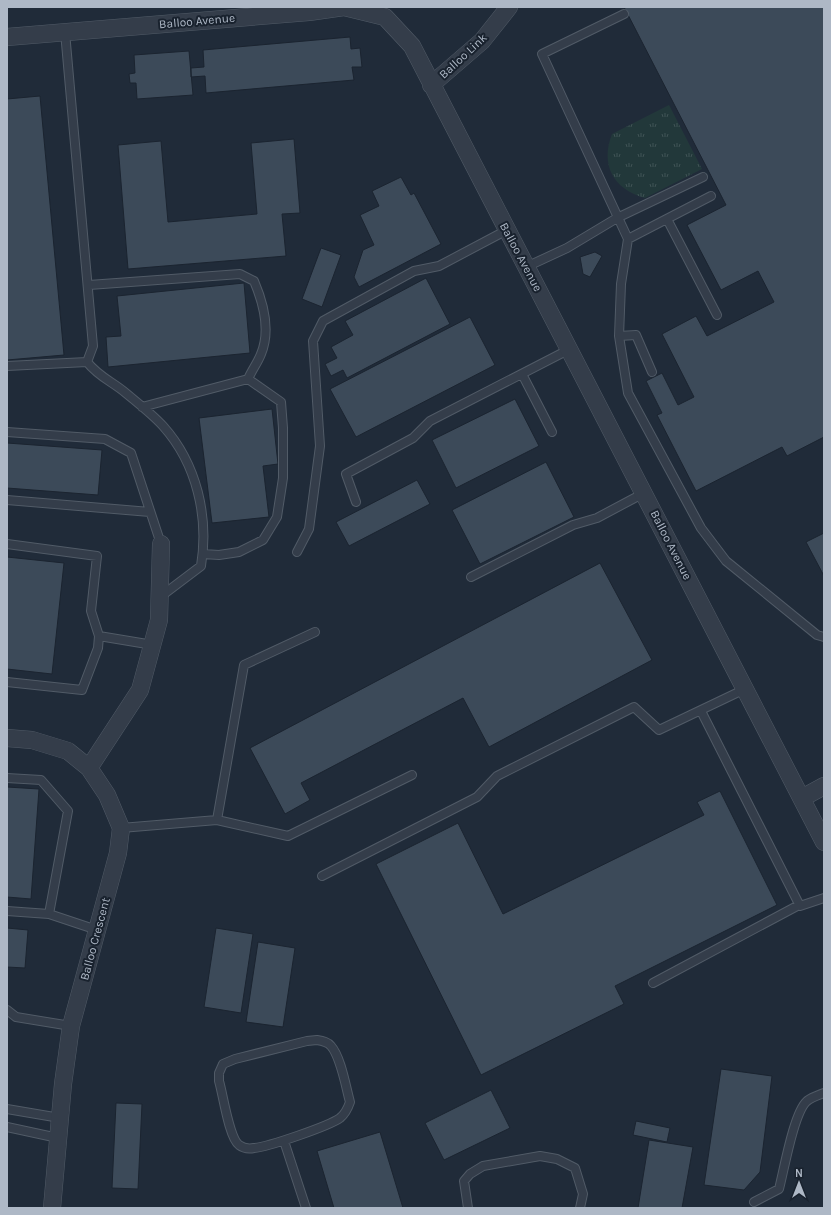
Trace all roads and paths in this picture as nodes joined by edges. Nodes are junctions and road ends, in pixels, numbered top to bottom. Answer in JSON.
{"nodes":[{"id":1,"x":509,"y":7,"type":"edge"},
{"id":2,"x":624,"y":14,"type":"dead end"},
{"id":3,"x":65,"y":32,"type":"junction"},
{"id":4,"x":7,"y":37,"type":"edge"},
{"id":5,"x":431,"y":85,"type":"junction"},
{"id":6,"x":703,"y":177,"type":"dead end"},
{"id":7,"x":711,"y":196,"type":"dead end"},
{"id":8,"x":617,"y":218,"type":"junction"},
{"id":9,"x":667,"y":219,"type":"junction"},
{"id":10,"x":507,"y":230,"type":"junction"},
{"id":11,"x":628,"y":239,"type":"junction"},
{"id":12,"x":526,"y":267,"type":"junction"},
{"id":13,"x":88,"y":286,"type":"junction"},
{"id":14,"x":717,"y":315,"type":"dead end"},
{"id":15,"x":619,"y":336,"type":"junction"},
{"id":16,"x":570,"y":349,"type":"junction"},
{"id":17,"x":87,"y":362,"type":"junction"},
{"id":18,"x":7,"y":366,"type":"edge"},
{"id":19,"x":652,"y":372,"type":"dead end"},
{"id":20,"x":522,"y":374,"type":"junction"},
{"id":21,"x":248,"y":378,"type":"junction"},
{"id":22,"x":142,"y":407,"type":"junction"},
{"id":23,"x":7,"y":432,"type":"edge"},
{"id":24,"x":552,"y":432,"type":"dead end"},
{"id":25,"x":644,"y":493,"type":"junction"},
{"id":26,"x":7,"y":500,"type":"edge"},
{"id":27,"x":356,"y":502,"type":"dead end"},
{"id":28,"x":150,"y":512,"type":"junction"},
{"id":29,"x":7,"y":544,"type":"edge"},
{"id":30,"x":161,"y":544,"type":"joint"},
{"id":31,"x":296,"y":552,"type":"dead end"},
{"id":32,"x":203,"y":554,"type":"junction"},
{"id":33,"x":471,"y":577,"type":"dead end"},
{"id":34,"x":160,"y":597,"type":"junction"},
{"id":35,"x":315,"y":632,"type":"dead end"},
{"id":36,"x":99,"y":636,"type":"junction"},
{"id":37,"x":824,"y":637,"type":"edge"},
{"id":38,"x":154,"y":645,"type":"junction"},
{"id":39,"x":7,"y":682,"type":"edge"},
{"id":40,"x":745,"y":689,"type":"junction"},
{"id":41,"x":701,"y":711,"type":"junction"},
{"id":42,"x":7,"y":738,"type":"edge"},
{"id":43,"x":89,"y":768,"type":"junction"},
{"id":44,"x":412,"y":775,"type":"dead end"},
{"id":45,"x":7,"y":778,"type":"edge"},
{"id":46,"x":824,"y":786,"type":"edge"},
{"id":47,"x":802,"y":798,"type":"junction"},
{"id":48,"x":216,"y":820,"type":"junction"},
{"id":49,"x":121,"y":828,"type":"junction"},
{"id":50,"x":824,"y":842,"type":"edge"},
{"id":51,"x":322,"y":876,"type":"dead end"},
{"id":52,"x":824,"y":898,"type":"edge"},
{"id":53,"x":799,"y":905,"type":"junction"},
{"id":54,"x":7,"y":911,"type":"edge"},
{"id":55,"x":49,"y":914,"type":"junction"},
{"id":56,"x":98,"y":930,"type":"junction"},
{"id":57,"x":653,"y":983,"type":"dead end"},
{"id":58,"x":7,"y":1010,"type":"edge"},
{"id":59,"x":71,"y":1026,"type":"junction"},
{"id":60,"x":824,"y":1093,"type":"edge"},
{"id":61,"x":7,"y":1109,"type":"edge"},
{"id":62,"x":60,"y":1118,"type":"junction"},
{"id":63,"x":7,"y":1127,"type":"edge"},
{"id":64,"x":58,"y":1138,"type":"junction"},
{"id":65,"x":284,"y":1141,"type":"junction"},
{"id":66,"x":754,"y":1202,"type":"dead end"},
{"id":67,"x":52,"y":1208,"type":"edge"},
{"id":68,"x":306,"y":1208,"type":"edge"},
{"id":69,"x":468,"y":1208,"type":"edge"},
{"id":70,"x":580,"y":1208,"type":"edge"}],
"edges":[{"from":1,"to":5,"type":"street","name":"Balloo Link"},
{"from":2,"to":8,"type":"lane"},
{"from":3,"to":4,"type":"street","name":"Balloo Avenue"},
{"from":3,"to":5,"type":"street","name":"Balloo Avenue"},
{"from":3,"to":13,"type":"lane"},
{"from":5,"to":10,"type":"street","name":"Balloo Avenue"},
{"from":6,"to":8,"type":"lane"},
{"from":7,"to":9,"type":"lane"},
{"from":8,"to":11,"type":"lane"},
{"from":8,"to":12,"type":"lane"},
{"from":9,"to":11,"type":"lane"},
{"from":9,"to":14,"type":"lane"},
{"from":10,"to":12,"type":"street","name":"Balloo Avenue"},
{"from":10,"to":31,"type":"lane"},
{"from":11,"to":15,"type":"lane"},
{"from":12,"to":16,"type":"street","name":"Balloo Avenue"},
{"from":13,"to":17,"type":"lane"},
{"from":13,"to":21,"type":"lane"},
{"from":15,"to":19,"type":"lane"},
{"from":15,"to":37,"type":"lane"},
{"from":16,"to":20,"type":"lane"},
{"from":16,"to":25,"type":"street","name":"Balloo Avenue"},
{"from":17,"to":18,"type":"lane"},
{"from":17,"to":22,"type":"lane"},
{"from":20,"to":24,"type":"lane"},
{"from":20,"to":27,"type":"lane"},
{"from":21,"to":22,"type":"lane"},
{"from":21,"to":32,"type":"lane"},
{"from":22,"to":32,"type":"lane"},
{"from":23,"to":28,"type":"lane"},
{"from":25,"to":33,"type":"lane"},
{"from":25,"to":40,"type":"street","name":"Balloo Avenue"},
{"from":26,"to":28,"type":"lane"},
{"from":28,"to":30,"type":"lane"},
{"from":29,"to":36,"type":"lane"},
{"from":30,"to":34,"type":"street"},
{"from":32,"to":34,"type":"lane"},
{"from":34,"to":38,"type":"street"},
{"from":35,"to":48,"type":"lane"},
{"from":36,"to":38,"type":"lane"},
{"from":36,"to":39,"type":"lane"},
{"from":38,"to":43,"type":"street"},
{"from":40,"to":41,"type":"lane"},
{"from":40,"to":47,"type":"street","name":"Balloo Avenue"},
{"from":41,"to":51,"type":"lane"},
{"from":41,"to":53,"type":"lane"},
{"from":42,"to":43,"type":"street","name":"Balloo Crescent"},
{"from":43,"to":49,"type":"street","name":"Balloo Crescent"},
{"from":44,"to":48,"type":"lane"},
{"from":45,"to":55,"type":"lane"},
{"from":46,"to":47,"type":"street"},
{"from":47,"to":50,"type":"street","name":"Balloo Avenue"},
{"from":48,"to":49,"type":"lane"},
{"from":49,"to":56,"type":"street","name":"Balloo Crescent"},
{"from":52,"to":53,"type":"lane"},
{"from":53,"to":57,"type":"lane"},
{"from":54,"to":55,"type":"lane"},
{"from":55,"to":56,"type":"lane"},
{"from":56,"to":59,"type":"street","name":"Balloo Crescent"},
{"from":58,"to":59,"type":"lane"},
{"from":59,"to":62,"type":"street","name":"Balloo Crescent"},
{"from":60,"to":66,"type":"lane"},
{"from":61,"to":62,"type":"lane"},
{"from":62,"to":64,"type":"street","name":"Balloo Crescent"},
{"from":63,"to":64,"type":"lane"},
{"from":64,"to":67,"type":"street","name":"Balloo Crescent"},
{"from":65,"to":65,"type":"lane"},
{"from":65,"to":68,"type":"lane"},
{"from":69,"to":70,"type":"lane"}]}
